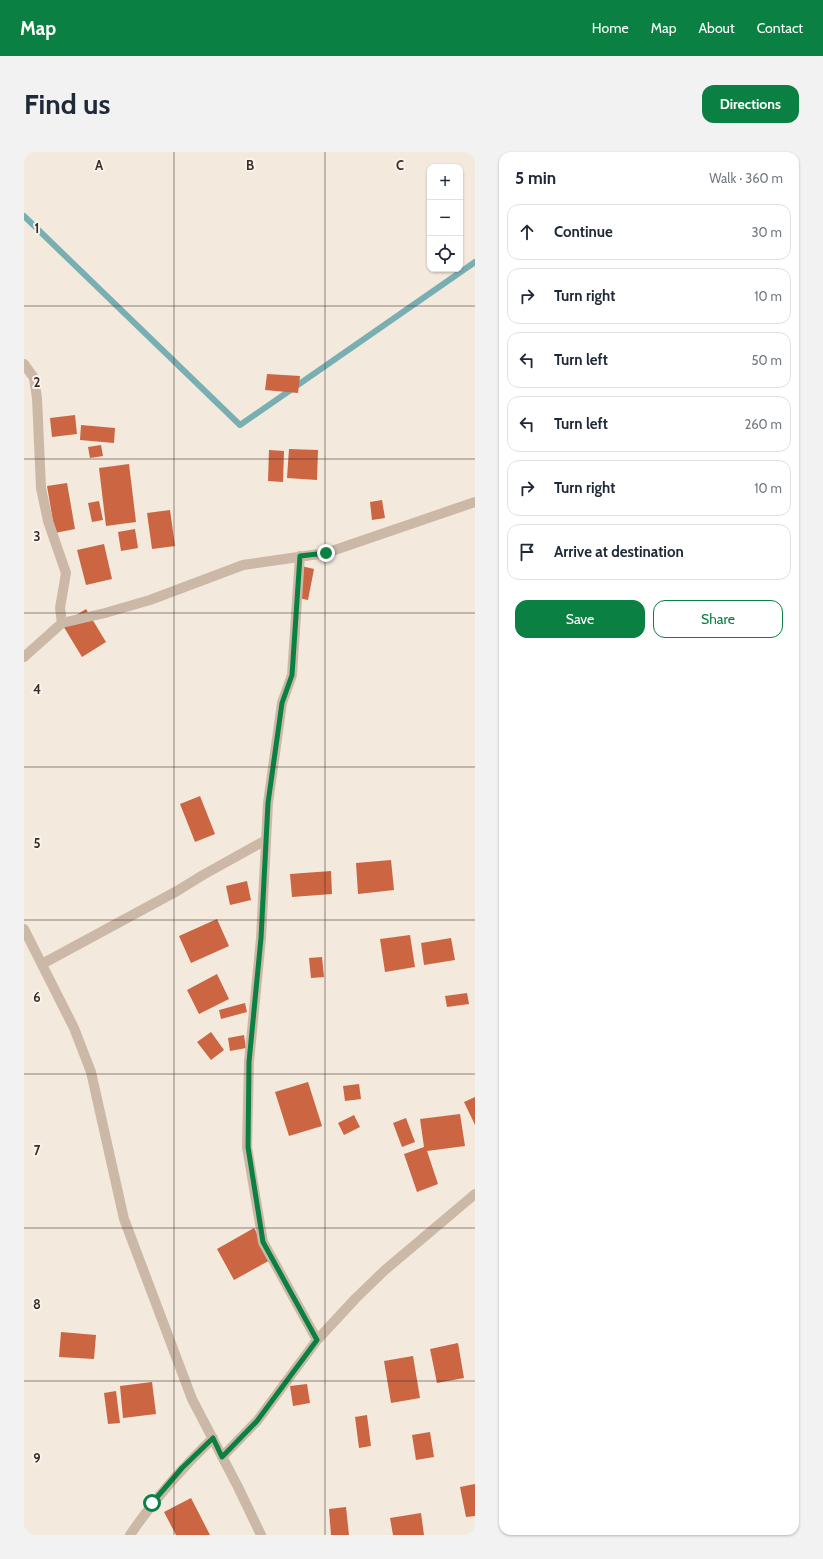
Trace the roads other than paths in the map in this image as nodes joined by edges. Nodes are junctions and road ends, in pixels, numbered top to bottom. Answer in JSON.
{"nodes":[{"id":1,"x":24,"y":364,"type":"edge"},
{"id":2,"x":475,"y":502,"type":"edge"},
{"id":3,"x":300,"y":556,"type":"junction"},
{"id":4,"x":62,"y":623,"type":"junction"},
{"id":5,"x":24,"y":657,"type":"edge"},
{"id":6,"x":266,"y":840,"type":"junction"},
{"id":7,"x":24,"y":929,"type":"edge"},
{"id":8,"x":42,"y":964,"type":"junction"},
{"id":9,"x":475,"y":1194,"type":"edge"},
{"id":10,"x":317,"y":1340,"type":"junction"},
{"id":11,"x":213,"y":1438,"type":"junction"},
{"id":12,"x":222,"y":1457,"type":"junction"},
{"id":13,"x":130,"y":1535,"type":"edge"},
{"id":14,"x":261,"y":1535,"type":"edge"}],
"edges":[{"from":1,"to":4,"type":"street"},
{"from":2,"to":3,"type":"street"},
{"from":3,"to":4,"type":"street"},
{"from":3,"to":6,"type":"street"},
{"from":4,"to":5,"type":"street"},
{"from":6,"to":8,"type":"street"},
{"from":6,"to":10,"type":"street"},
{"from":7,"to":8,"type":"street"},
{"from":8,"to":11,"type":"street"},
{"from":9,"to":10,"type":"street"},
{"from":10,"to":12,"type":"street"},
{"from":11,"to":12,"type":"street"},
{"from":11,"to":13,"type":"street"},
{"from":12,"to":14,"type":"street"}]}
